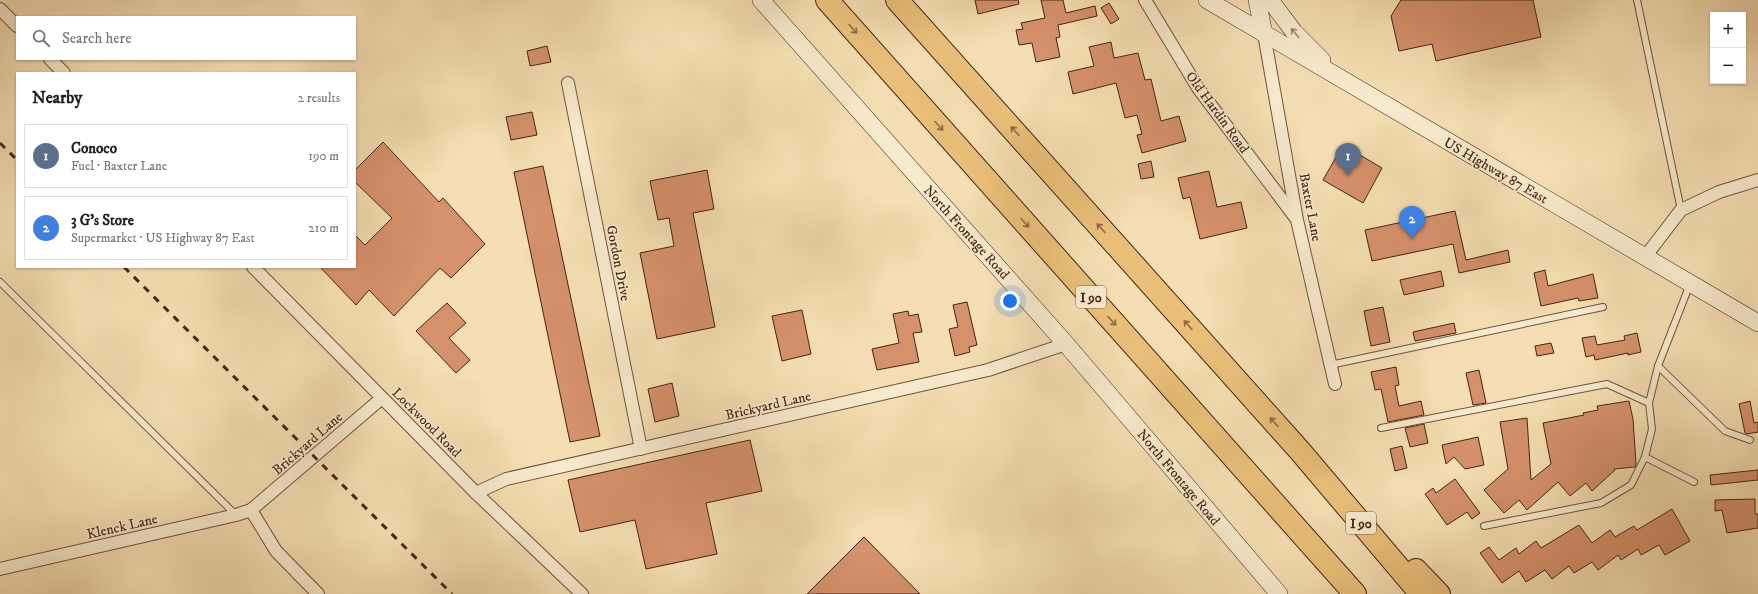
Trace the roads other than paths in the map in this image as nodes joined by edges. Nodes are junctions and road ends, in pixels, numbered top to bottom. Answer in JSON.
{"nodes":[{"id":1,"x":761,"y":0,"type":"edge"},
{"id":2,"x":827,"y":0,"type":"edge"},
{"id":3,"x":897,"y":0,"type":"edge"},
{"id":4,"x":1145,"y":0,"type":"edge"},
{"id":5,"x":1258,"y":0,"type":"edge"},
{"id":6,"x":1270,"y":0,"type":"edge"},
{"id":7,"x":1637,"y":0,"type":"edge"},
{"id":8,"x":1213,"y":1,"type":"edge"},
{"id":9,"x":0,"y":9,"type":"edge"},
{"id":10,"x":16,"y":25,"type":"edge"},
{"id":11,"x":1264,"y":34,"type":"junction"},
{"id":12,"x":51,"y":60,"type":"edge"},
{"id":13,"x":63,"y":72,"type":"edge"},
{"id":14,"x":568,"y":83,"type":"dead end"},
{"id":15,"x":1354,"y":87,"type":"junction"},
{"id":16,"x":1758,"y":180,"type":"edge"},
{"id":17,"x":1681,"y":210,"type":"junction"},
{"id":18,"x":1297,"y":220,"type":"junction"},
{"id":19,"x":1645,"y":257,"type":"junction"},
{"id":20,"x":255,"y":268,"type":"edge"},
{"id":21,"x":0,"y":282,"type":"edge"},
{"id":22,"x":1690,"y":283,"type":"junction"},
{"id":23,"x":1603,"y":307,"type":"dead end"},
{"id":24,"x":1758,"y":323,"type":"edge"},
{"id":25,"x":1066,"y":344,"type":"junction"},
{"id":26,"x":1330,"y":365,"type":"junction"},
{"id":27,"x":1658,"y":366,"type":"junction"},
{"id":28,"x":1334,"y":384,"type":"dead end"},
{"id":29,"x":382,"y":398,"type":"junction"},
{"id":30,"x":1649,"y":403,"type":"junction"},
{"id":31,"x":1381,"y":428,"type":"dead end"},
{"id":32,"x":1750,"y":440,"type":"dead end"},
{"id":33,"x":641,"y":449,"type":"junction"},
{"id":34,"x":1300,"y":451,"type":"junction"},
{"id":35,"x":1645,"y":457,"type":"junction"},
{"id":36,"x":1694,"y":482,"type":"dead end"},
{"id":37,"x":476,"y":493,"type":"junction"},
{"id":38,"x":251,"y":510,"type":"junction"},
{"id":39,"x":236,"y":515,"type":"junction"},
{"id":40,"x":1484,"y":526,"type":"dead end"},
{"id":41,"x":0,"y":569,"type":"edge"},
{"id":42,"x":318,"y":594,"type":"edge"},
{"id":43,"x":582,"y":594,"type":"edge"},
{"id":44,"x":1280,"y":594,"type":"edge"},
{"id":45,"x":1355,"y":594,"type":"edge"},
{"id":46,"x":1421,"y":594,"type":"edge"},
{"id":47,"x":1439,"y":594,"type":"edge"}],
"edges":[{"from":1,"to":25,"type":"street","name":"North Frontage Road"},
{"from":2,"to":45,"type":"highway","number":"I 90","one_way":true},
{"from":34,"to":3,"type":"highway","number":"I 90","one_way":true},
{"from":4,"to":18,"type":"street","name":"Old Hardin Road"},
{"from":5,"to":11,"type":"street"},
{"from":15,"to":6,"type":"street","one_way":true},
{"from":7,"to":17,"type":"lane"},
{"from":8,"to":11,"type":"street"},
{"from":9,"to":10,"type":"street"},
{"from":11,"to":15,"type":"street","name":"US Highway 87 East"},
{"from":11,"to":18,"type":"street","name":"Baxter Lane"},
{"from":12,"to":13,"type":"street"},
{"from":14,"to":33,"type":"street","name":"Gordon Drive"},
{"from":15,"to":19,"type":"street","name":"US Highway 87 East"},
{"from":16,"to":17,"type":"street"},
{"from":17,"to":19,"type":"street"},
{"from":18,"to":26,"type":"street","name":"Baxter Lane"},
{"from":19,"to":22,"type":"street","name":"US Highway 87 East"},
{"from":20,"to":29,"type":"street","name":"Lockwood Road"},
{"from":21,"to":39,"type":"lane"},
{"from":22,"to":24,"type":"street","name":"US Highway 87 East"},
{"from":22,"to":27,"type":"lane"},
{"from":23,"to":26,"type":"lane"},
{"from":25,"to":33,"type":"street","name":"Brickyard Lane"},
{"from":25,"to":44,"type":"street","name":"North Frontage Road"},
{"from":26,"to":28,"type":"street","name":"Baxter Lane"},
{"from":27,"to":30,"type":"lane"},
{"from":27,"to":32,"type":"lane"},
{"from":29,"to":37,"type":"street","name":"Lockwood Road"},
{"from":29,"to":38,"type":"street","name":"Brickyard Lane"},
{"from":30,"to":31,"type":"lane"},
{"from":30,"to":35,"type":"lane"},
{"from":33,"to":37,"type":"street","name":"Brickyard Lane"},
{"from":34,"to":46,"type":"highway","number":"I 90"},
{"from":34,"to":47,"type":"highway"},
{"from":35,"to":36,"type":"lane"},
{"from":35,"to":40,"type":"lane"},
{"from":37,"to":43,"type":"street","name":"Lockwood Road"},
{"from":38,"to":39,"type":"street","name":"Klenck Lane"},
{"from":38,"to":42,"type":"street"},
{"from":39,"to":41,"type":"street","name":"Klenck Lane"}]}
